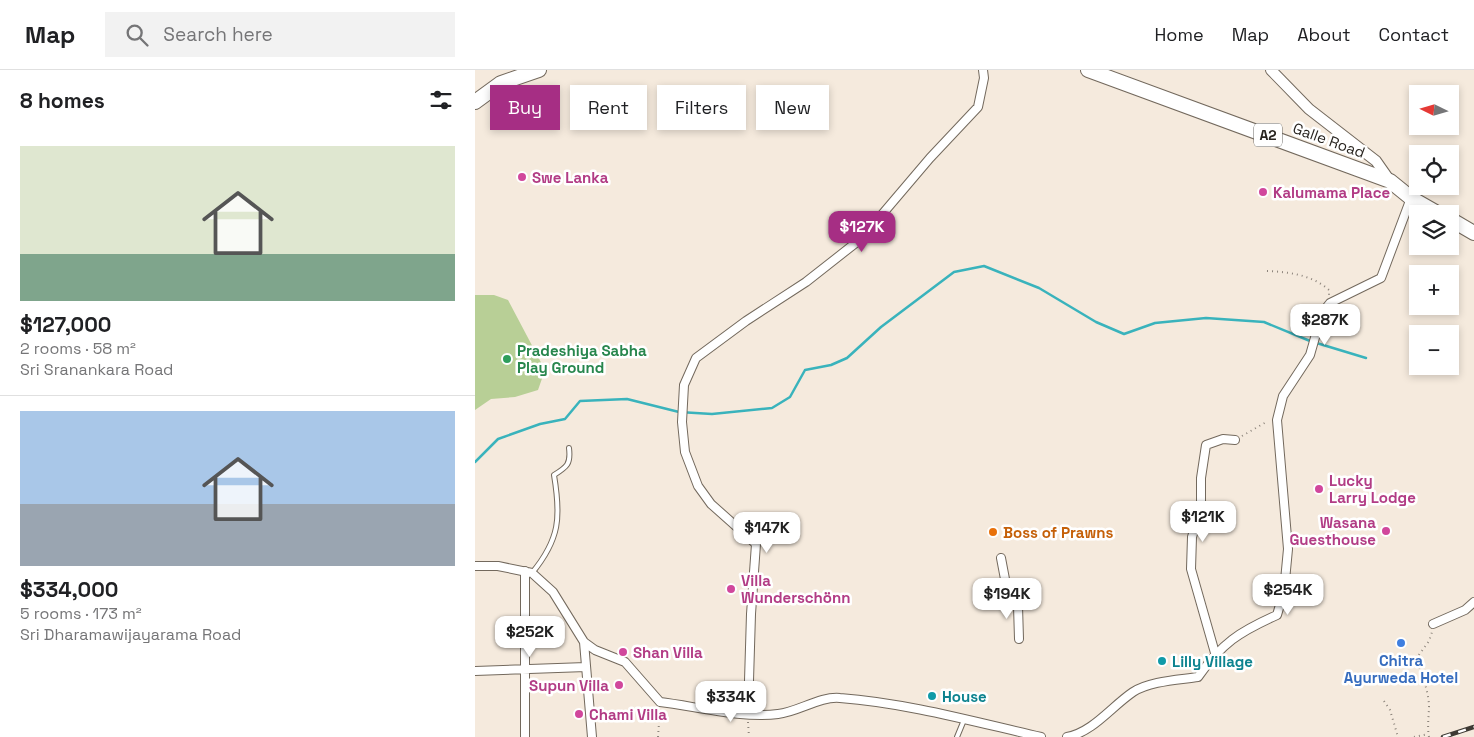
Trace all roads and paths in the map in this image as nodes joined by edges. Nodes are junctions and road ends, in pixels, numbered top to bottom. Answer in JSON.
{"nodes":[{"id":1,"x":539,"y":70,"type":"edge"},
{"id":2,"x":983,"y":70,"type":"edge"},
{"id":3,"x":1088,"y":70,"type":"edge"},
{"id":4,"x":1271,"y":70,"type":"edge"},
{"id":5,"x":475,"y":102,"type":"edge"},
{"id":6,"x":1390,"y":181,"type":"junction"},
{"id":7,"x":1411,"y":198,"type":"junction"},
{"id":8,"x":1423,"y":205,"type":"edge"},
{"id":9,"x":1459,"y":224,"type":"edge"},
{"id":10,"x":1474,"y":232,"type":"edge"},
{"id":11,"x":1267,"y":271,"type":"dead end"},
{"id":12,"x":1329,"y":303,"type":"junction"},
{"id":13,"x":1277,"y":420,"type":"junction"},
{"id":14,"x":1235,"y":440,"type":"joint"},
{"id":15,"x":569,"y":448,"type":"dead end"},
{"id":16,"x":1001,"y":558,"type":"dead end"},
{"id":17,"x":475,"y":566,"type":"edge"},
{"id":18,"x":529,"y":572,"type":"junction"},
{"id":19,"x":1474,"y":602,"type":"edge"},
{"id":20,"x":1433,"y":624,"type":"joint"},
{"id":21,"x":1019,"y":638,"type":"dead end"},
{"id":22,"x":584,"y":642,"type":"junction"},
{"id":23,"x":1215,"y":653,"type":"junction"},
{"id":24,"x":586,"y":667,"type":"junction"},
{"id":25,"x":525,"y":669,"type":"junction"},
{"id":26,"x":475,"y":671,"type":"edge"},
{"id":27,"x":1384,"y":701,"type":"dead end"},
{"id":28,"x":660,"y":702,"type":"junction"},
{"id":29,"x":748,"y":714,"type":"junction"},
{"id":30,"x":964,"y":720,"type":"junction"},
{"id":31,"x":1429,"y":735,"type":"edge"},
{"id":32,"x":525,"y":737,"type":"edge"},
{"id":33,"x":592,"y":737,"type":"edge"},
{"id":34,"x":658,"y":737,"type":"edge"},
{"id":35,"x":749,"y":737,"type":"edge"},
{"id":36,"x":957,"y":737,"type":"edge"},
{"id":37,"x":1041,"y":737,"type":"edge"},
{"id":38,"x":1067,"y":737,"type":"edge"},
{"id":39,"x":1398,"y":737,"type":"edge"},
{"id":40,"x":1414,"y":737,"type":"edge"}],
"edges":[{"from":1,"to":5,"type":"highway"},
{"from":2,"to":29,"type":"street"},
{"from":3,"to":6,"type":"highway","name":"Galle Road","number":"A2"},
{"from":4,"to":6,"type":"street"},
{"from":6,"to":7,"type":"highway","name":"Galle Road","number":"A2"},
{"from":7,"to":8,"type":"highway","name":"Galle Road","number":"A2"},
{"from":7,"to":12,"type":"street"},
{"from":9,"to":10,"type":"highway"},
{"from":11,"to":12,"type":"path"},
{"from":12,"to":13,"type":"street"},
{"from":13,"to":14,"type":"path"},
{"from":13,"to":23,"type":"street"},
{"from":14,"to":23,"type":"street"},
{"from":15,"to":18,"type":"lane"},
{"from":16,"to":21,"type":"street"},
{"from":17,"to":18,"type":"street"},
{"from":18,"to":22,"type":"street"},
{"from":18,"to":25,"type":"street"},
{"from":19,"to":20,"type":"street"},
{"from":20,"to":31,"type":"path"},
{"from":22,"to":24,"type":"street"},
{"from":22,"to":28,"type":"street"},
{"from":23,"to":38,"type":"street"},
{"from":24,"to":25,"type":"street"},
{"from":24,"to":33,"type":"street"},
{"from":25,"to":26,"type":"street"},
{"from":25,"to":32,"type":"street"},
{"from":27,"to":39,"type":"path"},
{"from":28,"to":29,"type":"street"},
{"from":28,"to":34,"type":"path"},
{"from":29,"to":30,"type":"street"},
{"from":29,"to":35,"type":"path"},
{"from":30,"to":36,"type":"lane"},
{"from":30,"to":37,"type":"street"},
{"from":31,"to":40,"type":"path"}]}
